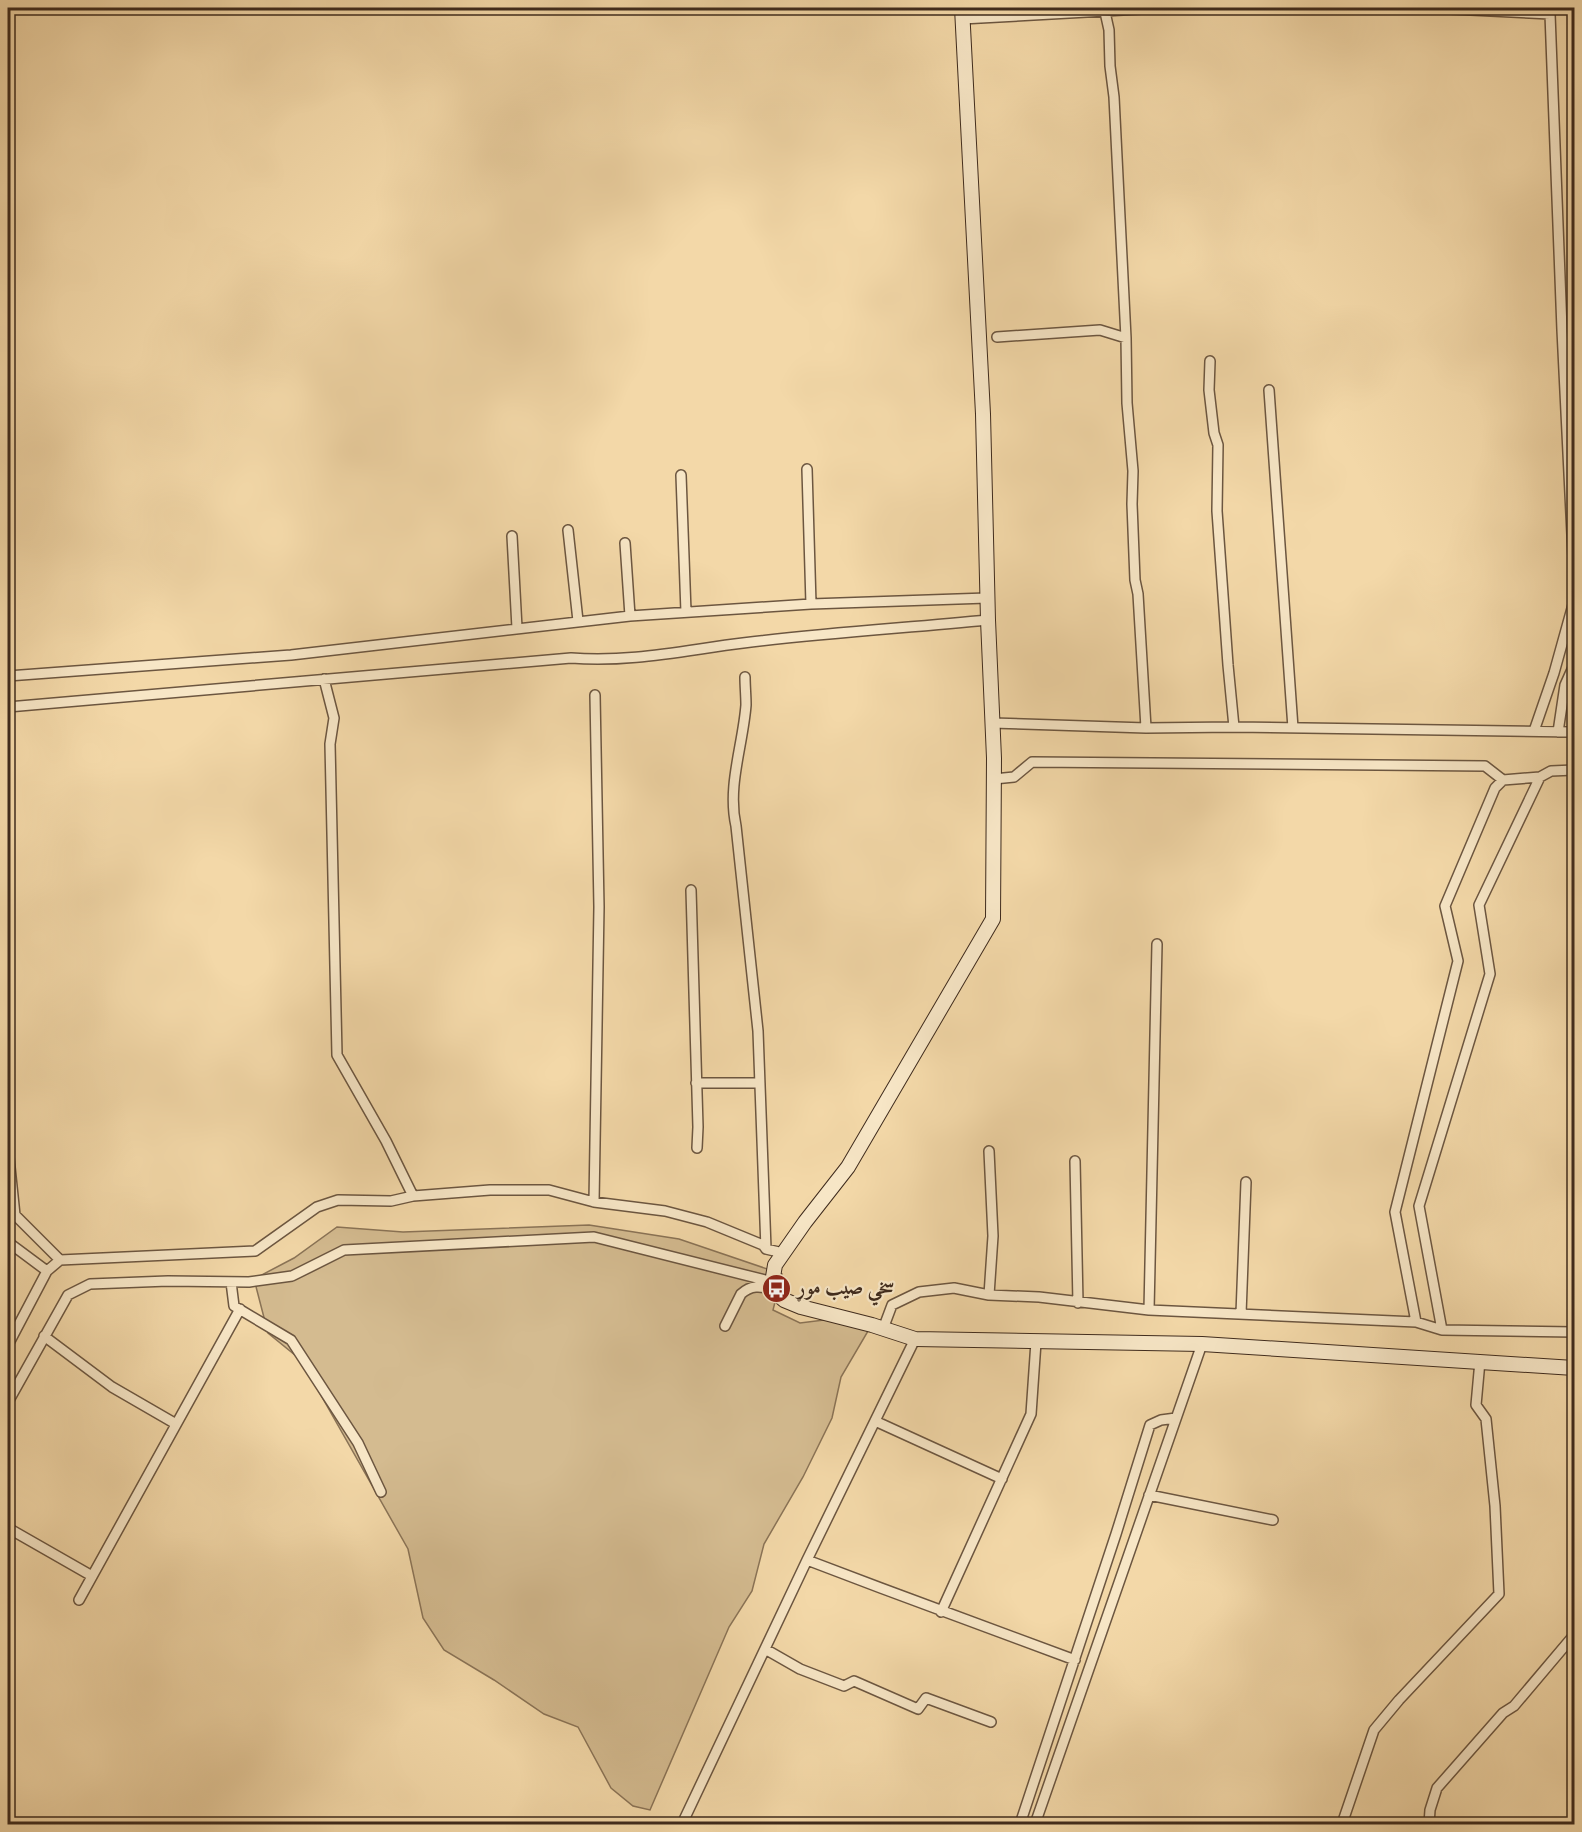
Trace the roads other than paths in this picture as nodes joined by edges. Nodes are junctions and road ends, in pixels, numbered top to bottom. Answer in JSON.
{"nodes":[{"id":1,"x":1159,"y":8,"type":"edge"},
{"id":2,"x":1430,"y":8,"type":"edge"},
{"id":3,"x":1105,"y":12,"type":"junction"},
{"id":4,"x":962,"y":13,"type":"edge"},
{"id":5,"x":997,"y":337,"type":"dead end"},
{"id":6,"x":1126,"y":338,"type":"junction"},
{"id":7,"x":1210,"y":361,"type":"dead end"},
{"id":8,"x":1269,"y":390,"type":"dead end"},
{"id":9,"x":807,"y":469,"type":"dead end"},
{"id":10,"x":681,"y":475,"type":"dead end"},
{"id":11,"x":568,"y":530,"type":"dead end"},
{"id":12,"x":512,"y":536,"type":"dead end"},
{"id":13,"x":624,"y":543,"type":"dead end"},
{"id":14,"x":1575,"y":576,"type":"edge"},
{"id":15,"x":987,"y":598,"type":"junction"},
{"id":16,"x":1575,"y":602,"type":"edge"},
{"id":17,"x":811,"y":604,"type":"junction"},
{"id":18,"x":686,"y":612,"type":"junction"},
{"id":19,"x":630,"y":616,"type":"junction"},
{"id":20,"x":987,"y":620,"type":"junction"},
{"id":21,"x":578,"y":621,"type":"junction"},
{"id":22,"x":517,"y":628,"type":"junction"},
{"id":23,"x":1575,"y":665,"type":"edge"},
{"id":24,"x":8,"y":676,"type":"edge"},
{"id":25,"x":745,"y":677,"type":"dead end"},
{"id":26,"x":324,"y":679,"type":"junction"},
{"id":27,"x":595,"y":695,"type":"dead end"},
{"id":28,"x":8,"y":707,"type":"edge"},
{"id":29,"x":992,"y":723,"type":"junction"},
{"id":30,"x":1234,"y":727,"type":"junction"},
{"id":31,"x":1146,"y":728,"type":"junction"},
{"id":32,"x":1293,"y":728,"type":"junction"},
{"id":33,"x":1534,"y":730,"type":"junction"},
{"id":34,"x":1558,"y":732,"type":"junction"},
{"id":35,"x":1575,"y":732,"type":"edge"},
{"id":36,"x":1575,"y":770,"type":"edge"},
{"id":37,"x":1540,"y":777,"type":"junction"},
{"id":38,"x":994,"y":779,"type":"junction"},
{"id":39,"x":1503,"y":780,"type":"junction"},
{"id":40,"x":691,"y":890,"type":"dead end"},
{"id":41,"x":1157,"y":944,"type":"dead end"},
{"id":42,"x":696,"y":1083,"type":"junction"},
{"id":43,"x":759,"y":1083,"type":"junction"},
{"id":44,"x":8,"y":1148,"type":"edge"},
{"id":45,"x":697,"y":1148,"type":"dead end"},
{"id":46,"x":989,"y":1151,"type":"dead end"},
{"id":47,"x":1075,"y":1161,"type":"dead end"},
{"id":48,"x":1246,"y":1182,"type":"dead end"},
{"id":49,"x":412,"y":1196,"type":"junction"},
{"id":50,"x":594,"y":1202,"type":"junction"},
{"id":51,"x":8,"y":1242,"type":"edge"},
{"id":52,"x":766,"y":1249,"type":"junction"},
{"id":53,"x":783,"y":1253,"type":"junction"},
{"id":54,"x":60,"y":1260,"type":"junction"},
{"id":55,"x":47,"y":1272,"type":"junction"},
{"id":56,"x":231,"y":1282,"type":"junction"},
{"id":57,"x":772,"y":1286,"type":"junction"},
{"id":58,"x":989,"y":1294,"type":"junction"},
{"id":59,"x":1078,"y":1303,"type":"junction"},
{"id":60,"x":240,"y":1309,"type":"junction"},
{"id":61,"x":1149,"y":1310,"type":"junction"},
{"id":62,"x":1241,"y":1314,"type":"junction"},
{"id":63,"x":1416,"y":1322,"type":"junction"},
{"id":64,"x":725,"y":1326,"type":"dead end"},
{"id":65,"x":883,"y":1329,"type":"junction"},
{"id":66,"x":1442,"y":1330,"type":"junction"},
{"id":67,"x":1575,"y":1332,"type":"edge"},
{"id":68,"x":44,"y":1336,"type":"junction"},
{"id":69,"x":915,"y":1339,"type":"junction"},
{"id":70,"x":1036,"y":1342,"type":"junction"},
{"id":71,"x":1202,"y":1344,"type":"junction"},
{"id":72,"x":8,"y":1345,"type":"edge"},
{"id":73,"x":1480,"y":1361,"type":"junction"},
{"id":74,"x":1575,"y":1368,"type":"edge"},
{"id":75,"x":8,"y":1402,"type":"edge"},
{"id":76,"x":1176,"y":1418,"type":"junction"},
{"id":77,"x":875,"y":1421,"type":"junction"},
{"id":78,"x":176,"y":1424,"type":"junction"},
{"id":79,"x":1002,"y":1479,"type":"junction"},
{"id":80,"x":381,"y":1492,"type":"dead end"},
{"id":81,"x":1149,"y":1495,"type":"junction"},
{"id":82,"x":1273,"y":1520,"type":"dead end"},
{"id":83,"x":8,"y":1528,"type":"edge"},
{"id":84,"x":807,"y":1560,"type":"junction"},
{"id":85,"x":92,"y":1576,"type":"junction"},
{"id":86,"x":79,"y":1600,"type":"dead end"},
{"id":87,"x":941,"y":1612,"type":"junction"},
{"id":88,"x":1575,"y":1635,"type":"edge"},
{"id":89,"x":765,"y":1649,"type":"junction"},
{"id":90,"x":1075,"y":1660,"type":"junction"},
{"id":91,"x":991,"y":1722,"type":"dead end"},
{"id":92,"x":682,"y":1824,"type":"edge"},
{"id":93,"x":1020,"y":1824,"type":"edge"},
{"id":94,"x":1035,"y":1824,"type":"edge"},
{"id":95,"x":1342,"y":1824,"type":"edge"},
{"id":96,"x":1429,"y":1824,"type":"edge"}],
"edges":[{"from":1,"to":3,"type":"street"},
{"from":2,"to":14,"type":"street"},
{"from":3,"to":4,"type":"street"},
{"from":3,"to":6,"type":"street"},
{"from":4,"to":15,"type":"street"},
{"from":5,"to":6,"type":"street"},
{"from":6,"to":31,"type":"street"},
{"from":7,"to":30,"type":"street"},
{"from":8,"to":32,"type":"street"},
{"from":9,"to":17,"type":"street"},
{"from":10,"to":18,"type":"street"},
{"from":11,"to":21,"type":"street"},
{"from":12,"to":22,"type":"street"},
{"from":13,"to":19,"type":"street"},
{"from":15,"to":17,"type":"street"},
{"from":15,"to":20,"type":"street"},
{"from":16,"to":33,"type":"street"},
{"from":17,"to":18,"type":"street"},
{"from":18,"to":19,"type":"street"},
{"from":19,"to":21,"type":"street"},
{"from":20,"to":26,"type":"street"},
{"from":20,"to":29,"type":"street"},
{"from":21,"to":22,"type":"street"},
{"from":22,"to":24,"type":"street"},
{"from":23,"to":34,"type":"street"},
{"from":25,"to":43,"type":"street"},
{"from":26,"to":28,"type":"street"},
{"from":26,"to":49,"type":"street"},
{"from":27,"to":50,"type":"street"},
{"from":29,"to":31,"type":"street"},
{"from":29,"to":38,"type":"street"},
{"from":30,"to":31,"type":"street"},
{"from":30,"to":32,"type":"street"},
{"from":32,"to":33,"type":"street"},
{"from":33,"to":34,"type":"street"},
{"from":34,"to":35,"type":"street"},
{"from":36,"to":37,"type":"street"},
{"from":37,"to":39,"type":"street"},
{"from":37,"to":66,"type":"street"},
{"from":38,"to":39,"type":"street"},
{"from":38,"to":53,"type":"street"},
{"from":39,"to":63,"type":"street"},
{"from":40,"to":42,"type":"street"},
{"from":41,"to":61,"type":"street"},
{"from":42,"to":43,"type":"street"},
{"from":42,"to":45,"type":"street"},
{"from":43,"to":52,"type":"street"},
{"from":44,"to":54,"type":"street"},
{"from":46,"to":58,"type":"street"},
{"from":47,"to":59,"type":"street"},
{"from":48,"to":62,"type":"street"},
{"from":49,"to":50,"type":"street"},
{"from":49,"to":54,"type":"street"},
{"from":50,"to":52,"type":"street"},
{"from":51,"to":55,"type":"street"},
{"from":52,"to":53,"type":"street"},
{"from":53,"to":57,"type":"street"},
{"from":54,"to":55,"type":"street"},
{"from":55,"to":72,"type":"street"},
{"from":56,"to":57,"type":"street"},
{"from":56,"to":60,"type":"street"},
{"from":56,"to":68,"type":"street"},
{"from":57,"to":64,"type":"street"},
{"from":57,"to":65,"type":"street"},
{"from":58,"to":59,"type":"street"},
{"from":58,"to":65,"type":"street"},
{"from":59,"to":61,"type":"street"},
{"from":60,"to":78,"type":"street"},
{"from":60,"to":80,"type":"street"},
{"from":61,"to":62,"type":"street"},
{"from":62,"to":63,"type":"street"},
{"from":63,"to":66,"type":"street"},
{"from":65,"to":69,"type":"street"},
{"from":66,"to":67,"type":"street"},
{"from":68,"to":75,"type":"street"},
{"from":68,"to":78,"type":"street"},
{"from":69,"to":70,"type":"street"},
{"from":69,"to":77,"type":"street"},
{"from":70,"to":71,"type":"street"},
{"from":70,"to":79,"type":"street"},
{"from":71,"to":73,"type":"street"},
{"from":71,"to":76,"type":"street"},
{"from":73,"to":74,"type":"street"},
{"from":73,"to":95,"type":"street"},
{"from":76,"to":81,"type":"street"},
{"from":76,"to":90,"type":"street"},
{"from":77,"to":79,"type":"street"},
{"from":77,"to":84,"type":"street"},
{"from":78,"to":85,"type":"street"},
{"from":79,"to":87,"type":"street"},
{"from":81,"to":82,"type":"street"},
{"from":81,"to":94,"type":"street"},
{"from":83,"to":85,"type":"street"},
{"from":84,"to":87,"type":"street"},
{"from":84,"to":89,"type":"street"},
{"from":85,"to":86,"type":"street"},
{"from":87,"to":90,"type":"street"},
{"from":88,"to":96,"type":"street"},
{"from":89,"to":91,"type":"street"},
{"from":89,"to":92,"type":"street"},
{"from":90,"to":93,"type":"street"}]}
